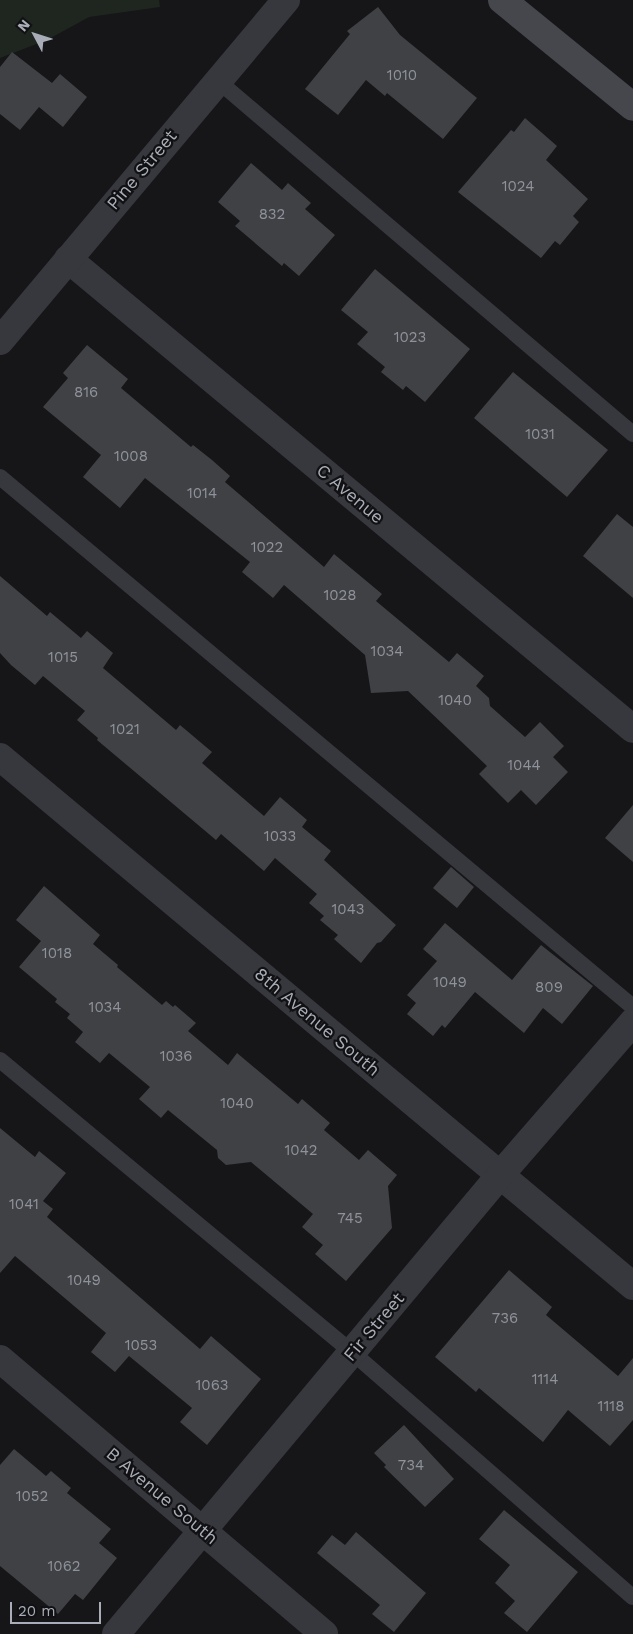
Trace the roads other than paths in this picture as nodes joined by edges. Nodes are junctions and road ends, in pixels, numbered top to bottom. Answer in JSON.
{"nodes":[{"id":1,"x":286,"y":0,"type":"edge"},
{"id":2,"x":502,"y":0,"type":"edge"},
{"id":3,"x":217,"y":80,"type":"junction"},
{"id":4,"x":633,"y":107,"type":"edge"},
{"id":5,"x":68,"y":259,"type":"junction"},
{"id":6,"x":0,"y":340,"type":"edge"},
{"id":7,"x":633,"y":434,"type":"edge"},
{"id":8,"x":0,"y":477,"type":"edge"},
{"id":9,"x":633,"y":729,"type":"edge"},
{"id":10,"x":0,"y":757,"type":"edge"},
{"id":11,"x":633,"y":1007,"type":"edge"},
{"id":12,"x":633,"y":1022,"type":"edge"},
{"id":13,"x":0,"y":1060,"type":"edge"},
{"id":14,"x":500,"y":1175,"type":"junction"},
{"id":15,"x":633,"y":1286,"type":"edge"},
{"id":16,"x":353,"y":1353,"type":"junction"},
{"id":17,"x":0,"y":1359,"type":"edge"},
{"id":18,"x":205,"y":1532,"type":"junction"},
{"id":19,"x":633,"y":1597,"type":"edge"},
{"id":20,"x":116,"y":1634,"type":"edge"},
{"id":21,"x":324,"y":1634,"type":"edge"}],
"edges":[{"from":1,"to":3,"type":"street","name":"Pine Street"},
{"from":2,"to":4,"type":"main road"},
{"from":3,"to":5,"type":"street","name":"Pine Street"},
{"from":3,"to":7,"type":"lane"},
{"from":5,"to":6,"type":"street","name":"Pine Street"},
{"from":5,"to":9,"type":"street","name":"C Avenue"},
{"from":8,"to":11,"type":"lane"},
{"from":10,"to":14,"type":"street","name":"8th Avenue South"},
{"from":12,"to":14,"type":"street","name":"Fir Street"},
{"from":13,"to":16,"type":"lane"},
{"from":14,"to":15,"type":"street","name":"8th Avenue South"},
{"from":14,"to":16,"type":"street","name":"Fir Street"},
{"from":16,"to":18,"type":"street","name":"Fir Street"},
{"from":16,"to":19,"type":"lane"},
{"from":17,"to":18,"type":"street","name":"B Avenue South"},
{"from":18,"to":20,"type":"street","name":"Fir Street"},
{"from":18,"to":21,"type":"street","name":"B Avenue South"}]}
